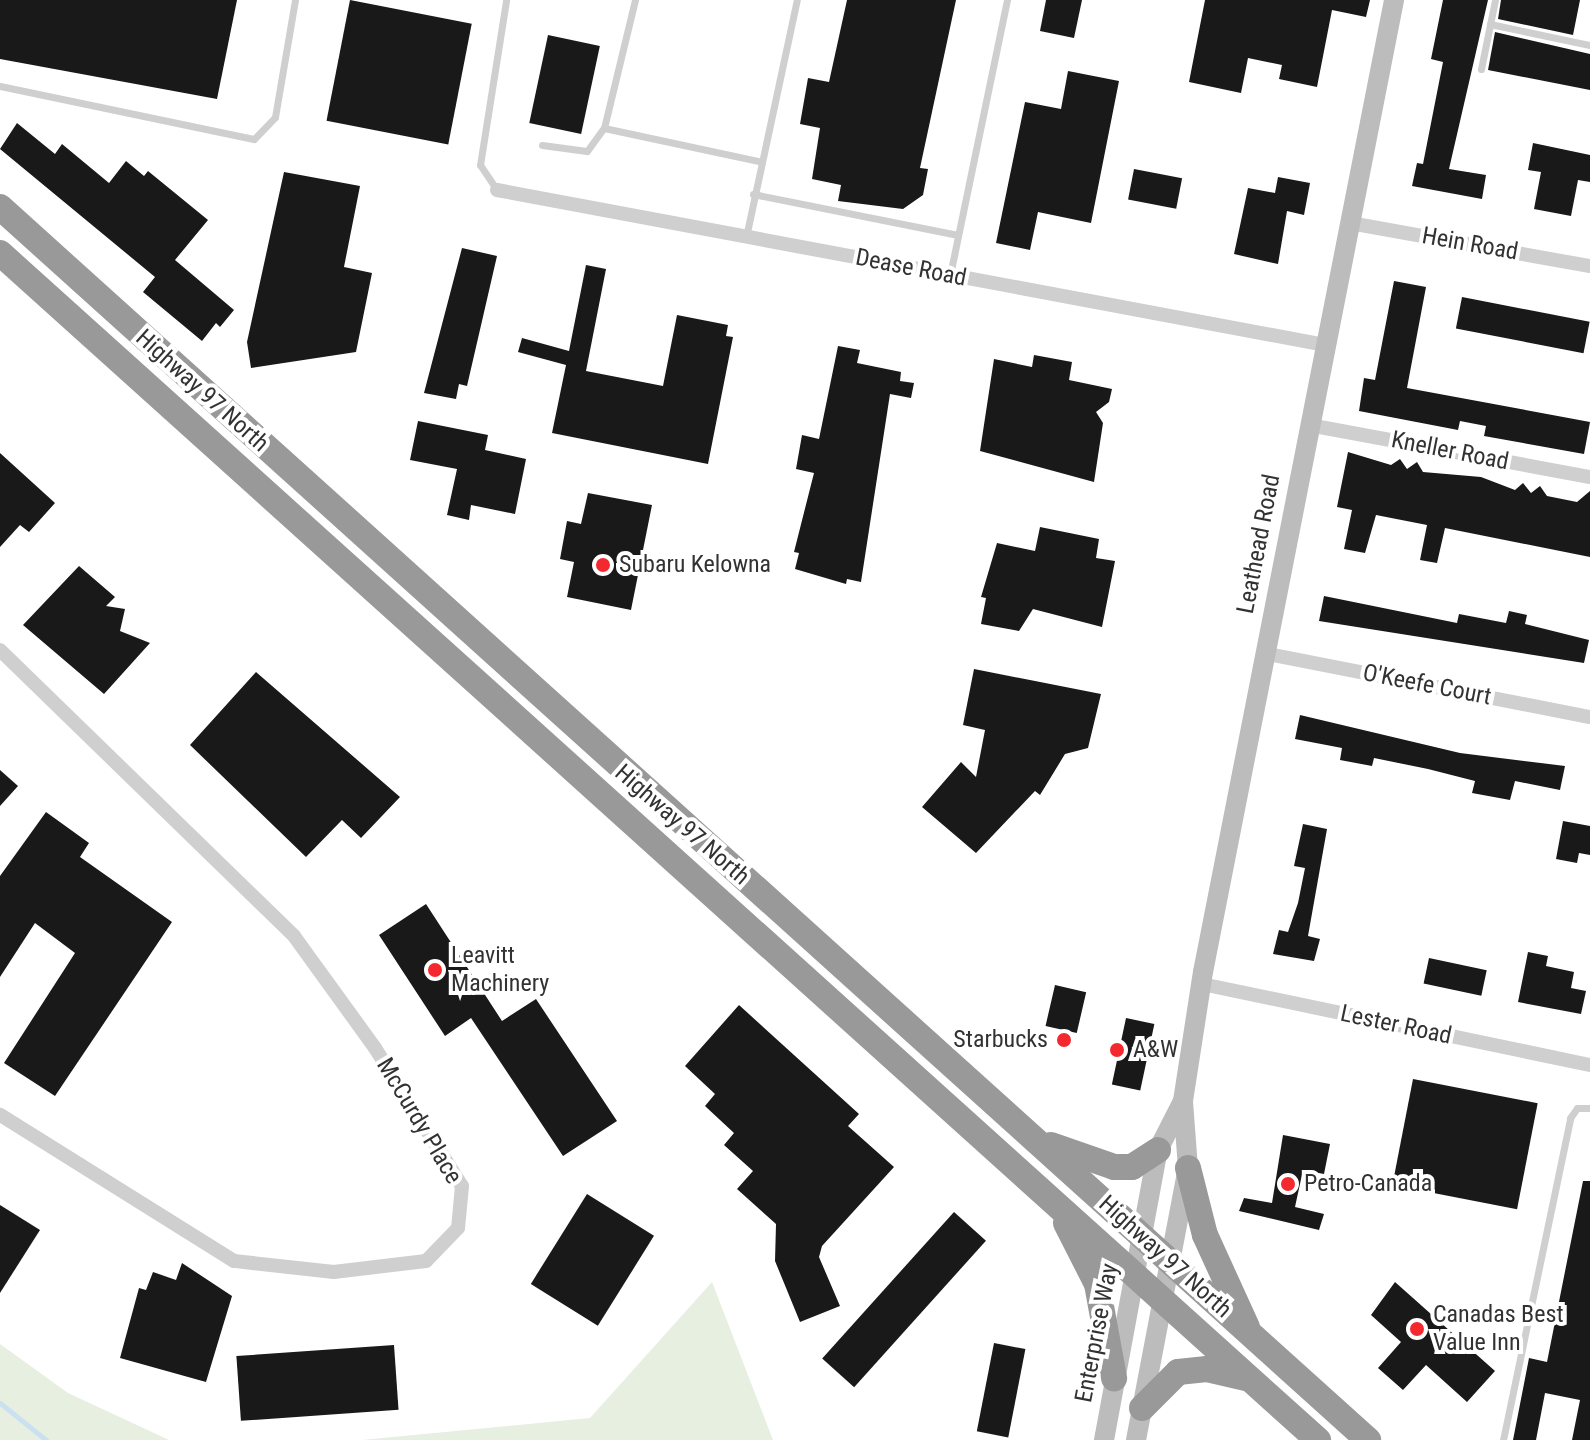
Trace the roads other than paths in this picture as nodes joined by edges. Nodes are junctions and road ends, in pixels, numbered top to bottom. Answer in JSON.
{"nodes":[{"id":1,"x":295,"y":0,"type":"edge"},
{"id":2,"x":506,"y":0,"type":"edge"},
{"id":3,"x":635,"y":0,"type":"edge"},
{"id":4,"x":797,"y":0,"type":"edge"},
{"id":5,"x":1007,"y":0,"type":"edge"},
{"id":6,"x":1394,"y":0,"type":"edge"},
{"id":7,"x":1495,"y":0,"type":"edge"},
{"id":8,"x":1490,"y":24,"type":"junction"},
{"id":9,"x":1590,"y":45,"type":"edge"},
{"id":10,"x":1481,"y":69,"type":"dead end"},
{"id":11,"x":0,"y":86,"type":"edge"},
{"id":12,"x":604,"y":128,"type":"junction"},
{"id":13,"x":542,"y":145,"type":"dead end"},
{"id":14,"x":758,"y":161,"type":"junction"},
{"id":15,"x":497,"y":190,"type":"joint"},
{"id":16,"x":753,"y":194,"type":"junction"},
{"id":17,"x":0,"y":207,"type":"edge"},
{"id":18,"x":1350,"y":223,"type":"junction"},
{"id":19,"x":958,"y":235,"type":"junction"},
{"id":20,"x":746,"y":237,"type":"junction"},
{"id":21,"x":0,"y":253,"type":"edge"},
{"id":22,"x":1590,"y":266,"type":"edge"},
{"id":23,"x":950,"y":275,"type":"junction"},
{"id":24,"x":1325,"y":345,"type":"junction"},
{"id":25,"x":1309,"y":425,"type":"junction"},
{"id":26,"x":1590,"y":477,"type":"edge"},
{"id":27,"x":0,"y":650,"type":"edge"},
{"id":28,"x":1263,"y":653,"type":"junction"},
{"id":29,"x":1590,"y":717,"type":"edge"},
{"id":30,"x":1202,"y":984,"type":"junction"},
{"id":31,"x":1590,"y":1065,"type":"edge"},
{"id":32,"x":1183,"y":1101,"type":"junction"},
{"id":33,"x":1590,"y":1108,"type":"edge"},
{"id":34,"x":0,"y":1115,"type":"edge"},
{"id":35,"x":1034,"y":1137,"type":"junction"},
{"id":36,"x":1158,"y":1150,"type":"junction"},
{"id":37,"x":1188,"y":1168,"type":"junction"},
{"id":38,"x":1057,"y":1206,"type":"junction"},
{"id":39,"x":1142,"y":1237,"type":"junction"},
{"id":40,"x":1170,"y":1262,"type":"junction"},
{"id":41,"x":1133,"y":1276,"type":"junction"},
{"id":42,"x":1162,"y":1301,"type":"junction"},
{"id":43,"x":1250,"y":1334,"type":"junction"},
{"id":44,"x":1114,"y":1378,"type":"junction"},
{"id":45,"x":1250,"y":1379,"type":"junction"},
{"id":46,"x":1142,"y":1408,"type":"junction"},
{"id":47,"x":1104,"y":1440,"type":"edge"},
{"id":48,"x":1136,"y":1440,"type":"edge"},
{"id":49,"x":1318,"y":1440,"type":"edge"},
{"id":50,"x":1368,"y":1440,"type":"edge"},
{"id":51,"x":1503,"y":1440,"type":"edge"}],
"edges":[{"from":1,"to":11,"type":"lane"},
{"from":2,"to":15,"type":"lane"},
{"from":3,"to":12,"type":"lane"},
{"from":4,"to":14,"type":"lane"},
{"from":5,"to":19,"type":"lane"},
{"from":6,"to":18,"type":"street","name":"Leathead Road"},
{"from":7,"to":8,"type":"lane"},
{"from":8,"to":9,"type":"lane"},
{"from":8,"to":10,"type":"lane"},
{"from":12,"to":13,"type":"lane"},
{"from":12,"to":14,"type":"lane"},
{"from":14,"to":16,"type":"lane"},
{"from":15,"to":20,"type":"street","name":"Dease Road"},
{"from":16,"to":19,"type":"lane"},
{"from":16,"to":20,"type":"lane"},
{"from":17,"to":35,"type":"highway","name":"Highway 97 North"},
{"from":18,"to":22,"type":"street","name":"Hein Road"},
{"from":18,"to":24,"type":"street","name":"Leathead Road"},
{"from":19,"to":23,"type":"lane"},
{"from":20,"to":23,"type":"street","name":"Dease Road"},
{"from":21,"to":38,"type":"highway","name":"Highway 97 North"},
{"from":23,"to":24,"type":"street","name":"Dease Road"},
{"from":24,"to":25,"type":"street","name":"Leathead Road"},
{"from":25,"to":26,"type":"street","name":"Kneller Road"},
{"from":25,"to":28,"type":"street","name":"Leathead Road"},
{"from":27,"to":34,"type":"street","name":"McCurdy Place"},
{"from":28,"to":29,"type":"street","name":"O'Keefe Court"},
{"from":28,"to":30,"type":"street","name":"Leathead Road"},
{"from":30,"to":31,"type":"street","name":"Lester Road"},
{"from":30,"to":32,"type":"street","name":"Leathead Road"},
{"from":32,"to":36,"type":"street","name":"Leathead Road"},
{"from":32,"to":37,"type":"street","name":"Leathead Road"},
{"from":33,"to":51,"type":"lane"},
{"from":35,"to":36,"type":"highway"},
{"from":35,"to":39,"type":"highway","name":"Highway 97 North"},
{"from":36,"to":39,"type":"street","name":"Leathead Road"},
{"from":37,"to":40,"type":"street","name":"Leathead Road"},
{"from":37,"to":43,"type":"highway"},
{"from":38,"to":41,"type":"highway","name":"Highway 97 North"},
{"from":38,"to":44,"type":"highway"},
{"from":39,"to":40,"type":"highway","name":"Highway 97 North"},
{"from":39,"to":41,"type":"street","name":"Enterprise Way"},
{"from":40,"to":42,"type":"street","name":"Leathead Road"},
{"from":40,"to":43,"type":"highway","name":"Highway 97 North"},
{"from":41,"to":42,"type":"highway","name":"Highway 97 North"},
{"from":41,"to":44,"type":"street","name":"Enterprise Way"},
{"from":42,"to":45,"type":"highway","name":"Highway 97 North"},
{"from":42,"to":46,"type":"street"},
{"from":43,"to":50,"type":"highway","name":"Highway 97 North"},
{"from":44,"to":47,"type":"street","name":"Enterprise Way"},
{"from":45,"to":46,"type":"highway"},
{"from":45,"to":49,"type":"highway","name":"Highway 97 North"},
{"from":46,"to":48,"type":"street"}]}
